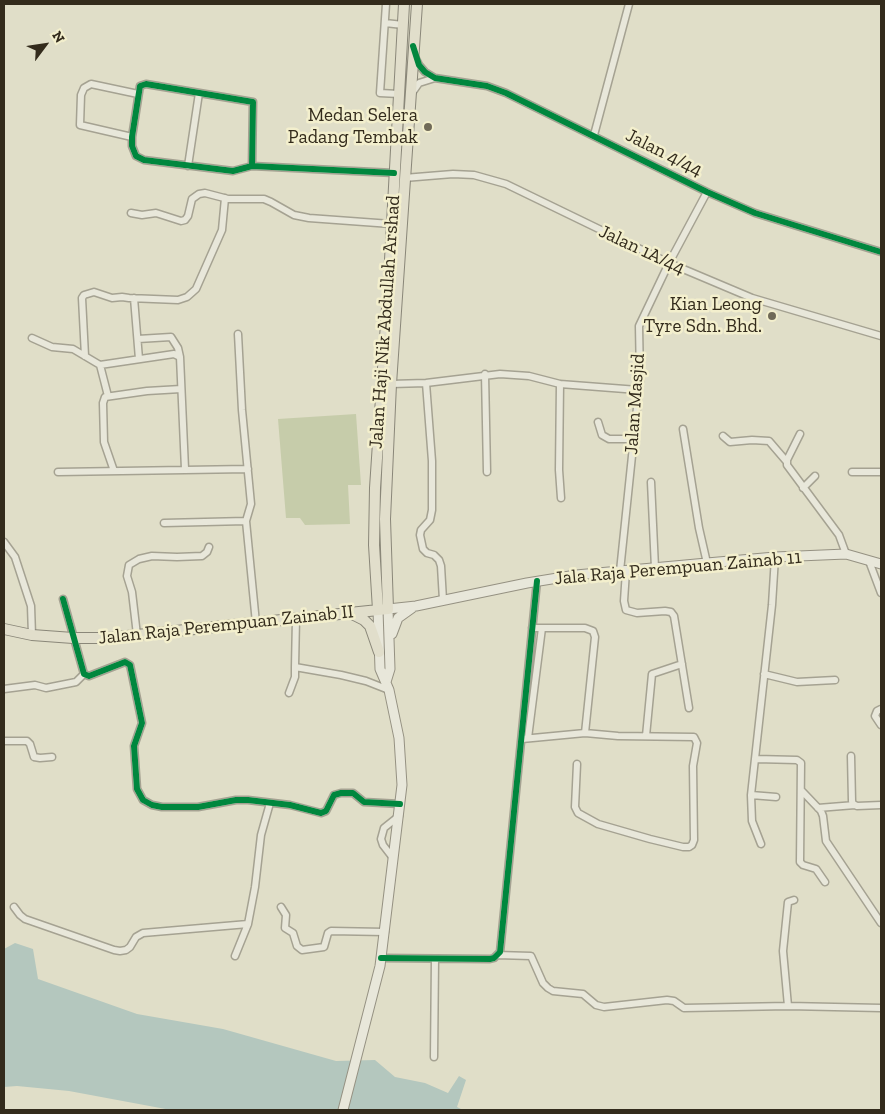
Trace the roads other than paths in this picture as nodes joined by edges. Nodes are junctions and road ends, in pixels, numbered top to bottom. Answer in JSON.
{"nodes":[{"id":1,"x":386,"y":4,"type":"edge"},
{"id":2,"x":404,"y":4,"type":"edge"},
{"id":3,"x":417,"y":4,"type":"edge"},
{"id":4,"x":629,"y":4,"type":"edge"},
{"id":5,"x":385,"y":23,"type":"junction"},
{"id":6,"x":403,"y":25,"type":"junction"},
{"id":7,"x":413,"y":46,"type":"junction"},
{"id":8,"x":435,"y":78,"type":"junction"},
{"id":9,"x":199,"y":93,"type":"junction"},
{"id":10,"x":138,"y":94,"type":"junction"},
{"id":11,"x":399,"y":94,"type":"junction"},
{"id":12,"x":411,"y":96,"type":"junction"},
{"id":13,"x":594,"y":135,"type":"junction"},
{"id":14,"x":132,"y":137,"type":"junction"},
{"id":15,"x":188,"y":166,"type":"junction"},
{"id":16,"x":252,"y":166,"type":"junction"},
{"id":17,"x":399,"y":175,"type":"junction"},
{"id":18,"x":707,"y":192,"type":"junction"},
{"id":19,"x":225,"y":198,"type":"junction"},
{"id":20,"x":131,"y":213,"type":"dead end"},
{"id":21,"x":391,"y":224,"type":"junction"},
{"id":22,"x":881,"y":252,"type":"edge"},
{"id":23,"x":669,"y":263,"type":"junction"},
{"id":24,"x":134,"y":298,"type":"junction"},
{"id":25,"x":238,"y":334,"type":"dead end"},
{"id":26,"x":881,"y":336,"type":"edge"},
{"id":27,"x":32,"y":338,"type":"dead end"},
{"id":28,"x":138,"y":340,"type":"junction"},
{"id":29,"x":85,"y":356,"type":"junction"},
{"id":30,"x":180,"y":357,"type":"junction"},
{"id":31,"x":139,"y":359,"type":"junction"},
{"id":32,"x":100,"y":365,"type":"junction"},
{"id":33,"x":485,"y":374,"type":"junction"},
{"id":34,"x":426,"y":383,"type":"junction"},
{"id":35,"x":391,"y":384,"type":"junction"},
{"id":36,"x":560,"y":384,"type":"junction"},
{"id":37,"x":181,"y":389,"type":"junction"},
{"id":38,"x":638,"y":390,"type":"junction"},
{"id":39,"x":108,"y":396,"type":"junction"},
{"id":40,"x":598,"y":422,"type":"dead end"},
{"id":41,"x":683,"y":430,"type":"dead end"},
{"id":42,"x":800,"y":434,"type":"dead end"},
{"id":43,"x":723,"y":436,"type":"dead end"},
{"id":44,"x":634,"y":439,"type":"junction"},
{"id":45,"x":786,"y":462,"type":"junction"},
{"id":46,"x":186,"y":469,"type":"junction"},
{"id":47,"x":248,"y":470,"type":"junction"},
{"id":48,"x":114,"y":471,"type":"junction"},
{"id":49,"x":58,"y":472,"type":"dead end"},
{"id":50,"x":487,"y":472,"type":"dead end"},
{"id":51,"x":852,"y":472,"type":"dead end"},
{"id":52,"x":881,"y":472,"type":"edge"},
{"id":53,"x":815,"y":476,"type":"dead end"},
{"id":54,"x":650,"y":482,"type":"dead end"},
{"id":55,"x":803,"y":488,"type":"junction"},
{"id":56,"x":561,"y":498,"type":"dead end"},
{"id":57,"x":246,"y":521,"type":"junction"},
{"id":58,"x":164,"y":523,"type":"dead end"},
{"id":59,"x":4,"y":542,"type":"edge"},
{"id":60,"x":208,"y":547,"type":"dead end"},
{"id":61,"x":846,"y":554,"type":"junction"},
{"id":62,"x":775,"y":557,"type":"junction"},
{"id":63,"x":869,"y":560,"type":"junction"},
{"id":64,"x":708,"y":563,"type":"junction"},
{"id":65,"x":881,"y":564,"type":"edge"},
{"id":66,"x":654,"y":568,"type":"junction"},
{"id":67,"x":623,"y":571,"type":"junction"},
{"id":68,"x":537,"y":581,"type":"junction"},
{"id":69,"x":881,"y":593,"type":"edge"},
{"id":70,"x":63,"y":599,"type":"dead end"},
{"id":71,"x":443,"y":600,"type":"junction"},
{"id":72,"x":416,"y":606,"type":"junction"},
{"id":73,"x":388,"y":609,"type":"junction"},
{"id":74,"x":378,"y":610,"type":"junction"},
{"id":75,"x":349,"y":612,"type":"junction"},
{"id":76,"x":296,"y":619,"type":"junction"},
{"id":77,"x":256,"y":623,"type":"junction"},
{"id":78,"x":532,"y":628,"type":"junction"},
{"id":79,"x":542,"y":628,"type":"junction"},
{"id":80,"x":4,"y":629,"type":"edge"},
{"id":81,"x":32,"y":635,"type":"junction"},
{"id":82,"x":137,"y":635,"type":"junction"},
{"id":83,"x":74,"y":638,"type":"junction"},
{"id":84,"x":389,"y":647,"type":"junction"},
{"id":85,"x":379,"y":652,"type":"junction"},
{"id":86,"x":682,"y":664,"type":"junction"},
{"id":87,"x":296,"y":667,"type":"junction"},
{"id":88,"x":84,"y":674,"type":"junction"},
{"id":89,"x":764,"y":674,"type":"junction"},
{"id":90,"x":835,"y":680,"type":"dead end"},
{"id":91,"x":388,"y":686,"type":"junction"},
{"id":92,"x":4,"y":688,"type":"edge"},
{"id":93,"x":289,"y":693,"type":"dead end"},
{"id":94,"x":689,"y":708,"type":"dead end"},
{"id":95,"x":881,"y":709,"type":"edge"},
{"id":96,"x":881,"y":725,"type":"edge"},
{"id":97,"x":585,"y":733,"type":"junction"},
{"id":98,"x":646,"y":736,"type":"junction"},
{"id":99,"x":525,"y":739,"type":"junction"},
{"id":100,"x":4,"y":740,"type":"edge"},
{"id":101,"x":851,"y":756,"type":"dead end"},
{"id":102,"x":52,"y":758,"type":"dead end"},
{"id":103,"x":756,"y":759,"type":"junction"},
{"id":104,"x":578,"y":764,"type":"dead end"},
{"id":105,"x":801,"y":790,"type":"junction"},
{"id":106,"x":751,"y":796,"type":"junction"},
{"id":107,"x":776,"y":798,"type":"dead end"},
{"id":108,"x":270,"y":803,"type":"junction"},
{"id":109,"x":400,"y":804,"type":"junction"},
{"id":110,"x":855,"y":805,"type":"junction"},
{"id":111,"x":881,"y":805,"type":"edge"},
{"id":112,"x":818,"y":808,"type":"junction"},
{"id":113,"x":399,"y":816,"type":"junction"},
{"id":114,"x":762,"y":844,"type":"dead end"},
{"id":115,"x":394,"y":858,"type":"junction"},
{"id":116,"x":825,"y":882,"type":"dead end"},
{"id":117,"x":794,"y":900,"type":"dead end"},
{"id":118,"x":14,"y":907,"type":"dead end"},
{"id":119,"x":281,"y":907,"type":"dead end"},
{"id":120,"x":881,"y":923,"type":"edge"},
{"id":121,"x":248,"y":924,"type":"junction"},
{"id":122,"x":384,"y":932,"type":"junction"},
{"id":123,"x":498,"y":955,"type":"junction"},
{"id":124,"x":235,"y":956,"type":"dead end"},
{"id":125,"x":381,"y":958,"type":"junction"},
{"id":126,"x":435,"y":959,"type":"junction"},
{"id":127,"x":788,"y":1006,"type":"junction"},
{"id":128,"x":881,"y":1008,"type":"edge"},
{"id":129,"x":434,"y":1057,"type":"dead end"},
{"id":130,"x":342,"y":1110,"type":"edge"}],
"edges":[{"from":1,"to":5,"type":"street"},
{"from":2,"to":6,"type":"main road","name":"Jalan Haji Nik Abdullah Arshad"},
{"from":3,"to":7,"type":"main road","name":"Jalan Haji Nik Abdullah Arshad"},
{"from":4,"to":13,"type":"street"},
{"from":5,"to":6,"type":"street"},
{"from":5,"to":11,"type":"street"},
{"from":6,"to":11,"type":"main road","name":"Jalan Haji Nik Abdullah Arshad"},
{"from":7,"to":8,"type":"street"},
{"from":7,"to":12,"type":"main road","name":"Jalan Haji Nik Abdullah Arshad"},
{"from":8,"to":12,"type":"street"},
{"from":8,"to":13,"type":"street","name":"Jalan 4/44"},
{"from":9,"to":10,"type":"street"},
{"from":9,"to":15,"type":"street"},
{"from":9,"to":16,"type":"street"},
{"from":10,"to":14,"type":"street"},
{"from":10,"to":14,"type":"street"},
{"from":11,"to":17,"type":"main road","name":"Jalan Haji Nik Abdullah Arshad"},
{"from":12,"to":17,"type":"main road","name":"Jalan Haji Nik Abdullah Arshad"},
{"from":13,"to":18,"type":"street","name":"Jalan 4/44"},
{"from":14,"to":15,"type":"street","name":"Jalan 1A/44"},
{"from":15,"to":16,"type":"street","name":"Jalan 1A/44"},
{"from":16,"to":17,"type":"street","name":"Jalan 1A/44"},
{"from":17,"to":21,"type":"main road","name":"Jalan Haji Nik Abdullah Arshad"},
{"from":17,"to":23,"type":"street","name":"Jalan 1A/44"},
{"from":17,"to":35,"type":"main road","name":"Jalan Haji Nik Abdullah Arshad"},
{"from":18,"to":22,"type":"street","name":"Jalan 4/44"},
{"from":18,"to":23,"type":"street","name":"Jalan Masjid"},
{"from":19,"to":20,"type":"street"},
{"from":19,"to":21,"type":"street"},
{"from":19,"to":24,"type":"street"},
{"from":21,"to":74,"type":"main road","name":"Jalan Haji Nik Abdullah Arshad"},
{"from":23,"to":26,"type":"street","name":"Jalan 1A/44"},
{"from":23,"to":38,"type":"street","name":"Jalan Masjid"},
{"from":24,"to":28,"type":"street"},
{"from":24,"to":29,"type":"street"},
{"from":25,"to":47,"type":"street"},
{"from":27,"to":29,"type":"street"},
{"from":28,"to":30,"type":"street"},
{"from":28,"to":31,"type":"street"},
{"from":29,"to":32,"type":"street"},
{"from":30,"to":31,"type":"street"},
{"from":30,"to":37,"type":"street"},
{"from":31,"to":32,"type":"street"},
{"from":32,"to":39,"type":"street"},
{"from":33,"to":34,"type":"street"},
{"from":33,"to":36,"type":"street"},
{"from":33,"to":50,"type":"street"},
{"from":34,"to":35,"type":"street"},
{"from":34,"to":71,"type":"street"},
{"from":35,"to":73,"type":"main road","name":"Jalan Haji Nik Abdullah Arshad"},
{"from":36,"to":38,"type":"street"},
{"from":36,"to":56,"type":"street"},
{"from":37,"to":39,"type":"street"},
{"from":37,"to":46,"type":"street"},
{"from":38,"to":44,"type":"street","name":"Jalan Masjid"},
{"from":39,"to":48,"type":"street"},
{"from":40,"to":44,"type":"street"},
{"from":41,"to":64,"type":"street"},
{"from":42,"to":45,"type":"street"},
{"from":43,"to":45,"type":"street"},
{"from":44,"to":67,"type":"street","name":"Jalan Masjid"},
{"from":45,"to":55,"type":"street"},
{"from":46,"to":47,"type":"street"},
{"from":46,"to":48,"type":"street"},
{"from":47,"to":57,"type":"street"},
{"from":48,"to":49,"type":"street"},
{"from":51,"to":52,"type":"street"},
{"from":53,"to":55,"type":"street"},
{"from":54,"to":66,"type":"street"},
{"from":55,"to":61,"type":"street"},
{"from":57,"to":58,"type":"street"},
{"from":57,"to":77,"type":"street"},
{"from":59,"to":81,"type":"street"},
{"from":60,"to":82,"type":"street"},
{"from":61,"to":62,"type":"main road","name":"Jala Raja Perempuan Zainab 11"},
{"from":61,"to":63,"type":"main road","name":"Jala Raja Perempuan Zainab 11"},
{"from":62,"to":64,"type":"main road","name":"Jala Raja Perempuan Zainab 11"},
{"from":62,"to":89,"type":"street"},
{"from":63,"to":65,"type":"main road","name":"Jala Raja Perempuan Zainab 11"},
{"from":63,"to":69,"type":"street"},
{"from":64,"to":66,"type":"main road","name":"Jala Raja Perempuan Zainab 11"},
{"from":66,"to":67,"type":"main road","name":"Jala Raja Perempuan Zainab 11"},
{"from":67,"to":68,"type":"main road","name":"Jala Raja Perempuan Zainab 11"},
{"from":67,"to":86,"type":"street","name":"Jalan Masjid"},
{"from":68,"to":71,"type":"main road","name":"Jala Raja Perempuan Zainab 11"},
{"from":68,"to":78,"type":"street"},
{"from":70,"to":83,"type":"street"},
{"from":71,"to":72,"type":"main road","name":"Jala Raja Perempuan Zainab 11"},
{"from":72,"to":73,"type":"main road","name":"Jala Raja Perempuan Zainab 11"},
{"from":72,"to":84,"type":"main road"},
{"from":73,"to":74,"type":"main road","name":"Jalan Raja Perempuan Zainab II"},
{"from":73,"to":84,"type":"main road"},
{"from":74,"to":75,"type":"main road","name":"Jalan Raja Perempuan Zainab II"},
{"from":74,"to":85,"type":"main road"},
{"from":75,"to":76,"type":"main road","name":"Jalan Raja Perempuan Zainab II"},
{"from":75,"to":85,"type":"main road"},
{"from":76,"to":77,"type":"main road","name":"Jalan Raja Perempuan Zainab II"},
{"from":76,"to":87,"type":"street"},
{"from":77,"to":82,"type":"main road","name":"Jalan Raja Perempuan Zainab II"},
{"from":78,"to":79,"type":"street"},
{"from":78,"to":99,"type":"street"},
{"from":79,"to":97,"type":"street"},
{"from":79,"to":99,"type":"street"},
{"from":80,"to":81,"type":"main road","name":"Jalan Raja Perempuan Zainab II"},
{"from":81,"to":83,"type":"main road","name":"Jalan Raja Perempuan Zainab II"},
{"from":82,"to":83,"type":"main road","name":"Jalan Raja Perempuan Zainab II"},
{"from":83,"to":88,"type":"street"},
{"from":84,"to":91,"type":"main road"},
{"from":85,"to":91,"type":"main road"},
{"from":86,"to":94,"type":"street"},
{"from":86,"to":98,"type":"street"},
{"from":87,"to":91,"type":"street"},
{"from":87,"to":93,"type":"street"},
{"from":88,"to":92,"type":"street"},
{"from":88,"to":108,"type":"street"},
{"from":89,"to":90,"type":"street"},
{"from":89,"to":103,"type":"street"},
{"from":91,"to":109,"type":"main road"},
{"from":95,"to":96,"type":"street"},
{"from":97,"to":98,"type":"street"},
{"from":97,"to":99,"type":"street"},
{"from":98,"to":104,"type":"street"},
{"from":99,"to":123,"type":"street"},
{"from":100,"to":102,"type":"street"},
{"from":101,"to":110,"type":"street"},
{"from":103,"to":105,"type":"street"},
{"from":103,"to":106,"type":"street"},
{"from":105,"to":112,"type":"street"},
{"from":105,"to":116,"type":"street"},
{"from":106,"to":107,"type":"street"},
{"from":106,"to":114,"type":"street"},
{"from":108,"to":109,"type":"street"},
{"from":108,"to":121,"type":"street"},
{"from":109,"to":113,"type":"main road"},
{"from":110,"to":111,"type":"street"},
{"from":110,"to":112,"type":"street"},
{"from":112,"to":120,"type":"street"},
{"from":113,"to":115,"type":"main road"},
{"from":113,"to":115,"type":"street"},
{"from":115,"to":122,"type":"main road"},
{"from":117,"to":127,"type":"street"},
{"from":118,"to":121,"type":"street"},
{"from":119,"to":122,"type":"street"},
{"from":121,"to":124,"type":"street"},
{"from":122,"to":125,"type":"main road"},
{"from":123,"to":126,"type":"street"},
{"from":123,"to":127,"type":"street"},
{"from":125,"to":126,"type":"street"},
{"from":125,"to":130,"type":"main road"},
{"from":126,"to":129,"type":"street"},
{"from":127,"to":128,"type":"street"}]}
